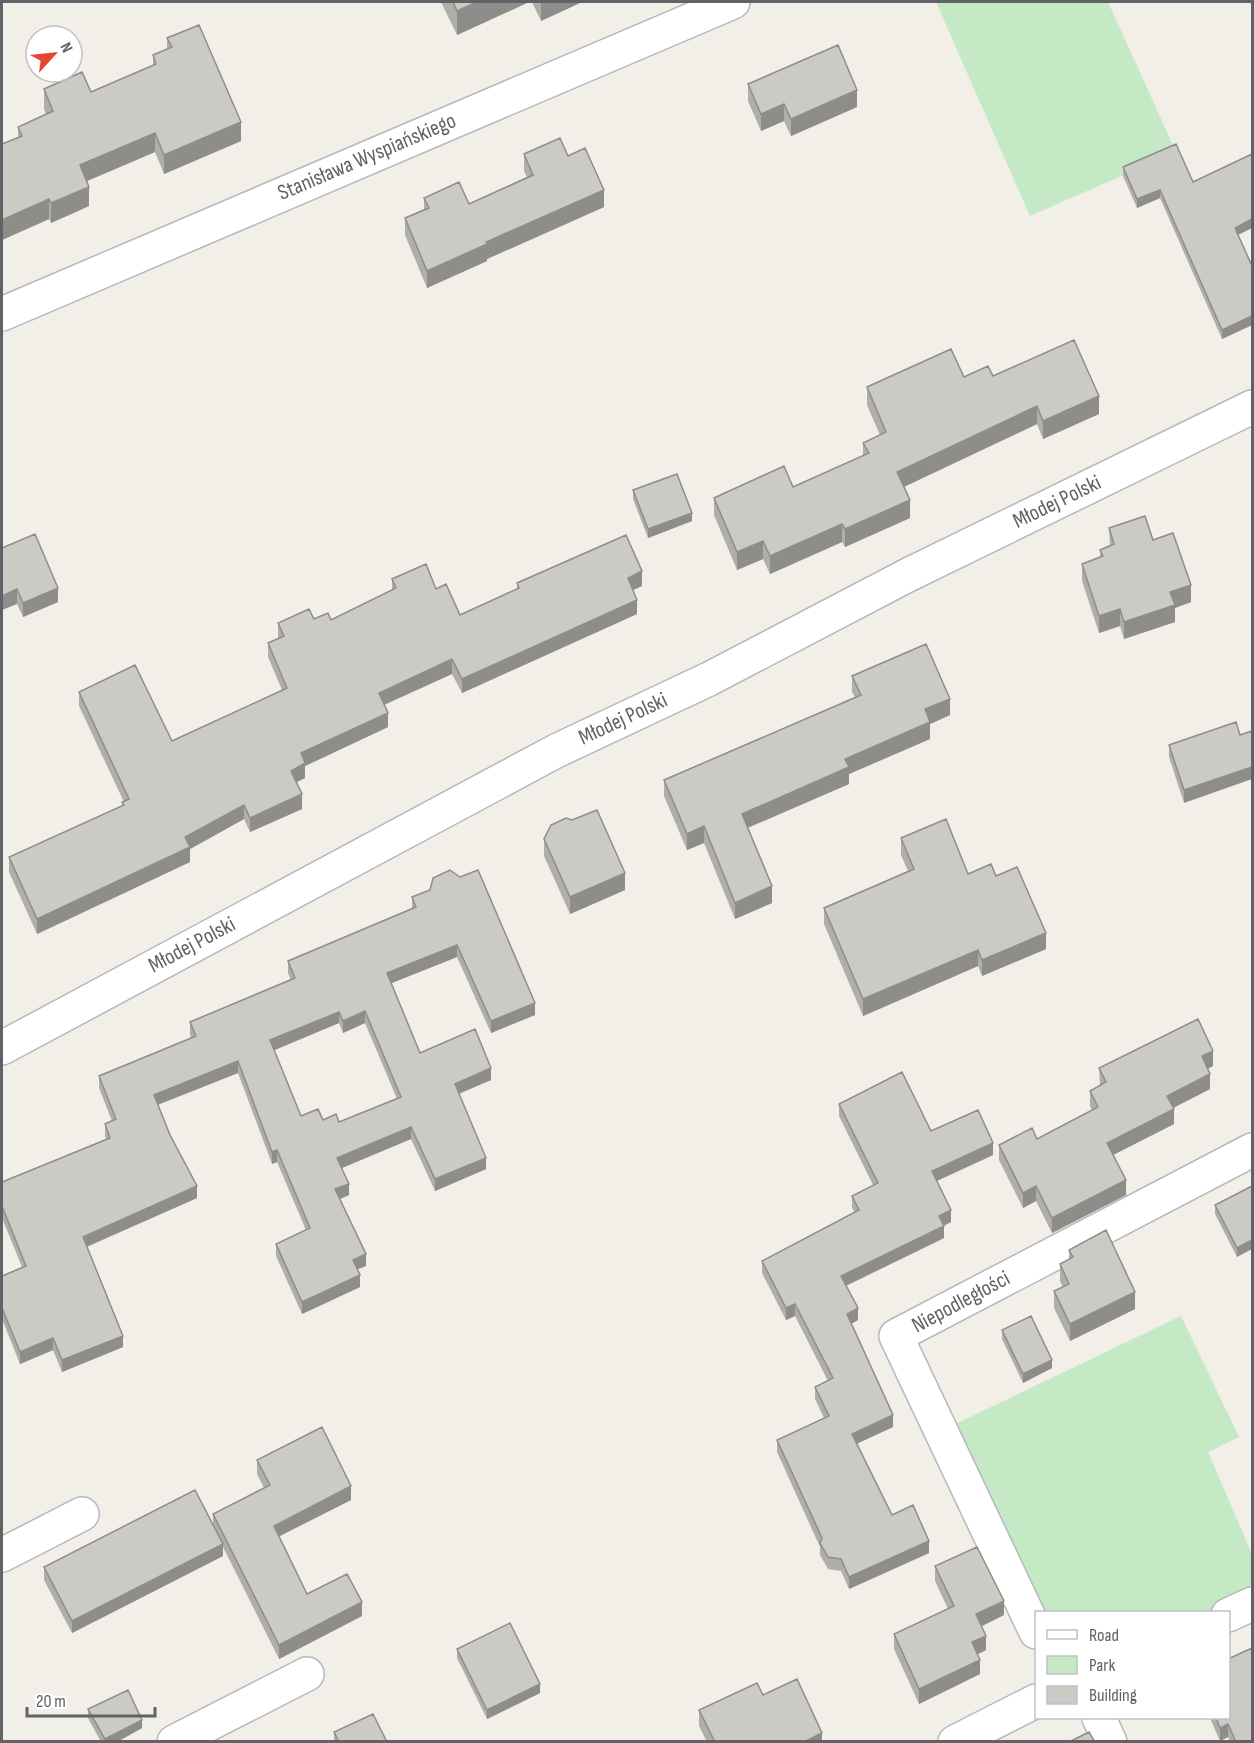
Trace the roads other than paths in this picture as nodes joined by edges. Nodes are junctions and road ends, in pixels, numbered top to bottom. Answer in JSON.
{"nodes":[{"id":1,"x":733,"y":2,"type":"edge"},
{"id":2,"x":2,"y":314,"type":"edge"},
{"id":3,"x":1252,"y":407,"type":"edge"},
{"id":4,"x":2,"y":1048,"type":"edge"},
{"id":5,"x":1252,"y":1150,"type":"edge"},
{"id":6,"x":82,"y":1514,"type":"dead end"},
{"id":7,"x":2,"y":1555,"type":"edge"},
{"id":8,"x":1252,"y":1604,"type":"edge"},
{"id":9,"x":1230,"y":1614,"type":"edge"},
{"id":10,"x":1035,"y":1630,"type":"edge"},
{"id":11,"x":307,"y":1674,"type":"dead end"},
{"id":12,"x":1035,"y":1702,"type":"edge"},
{"id":13,"x":1099,"y":1719,"type":"edge"},
{"id":14,"x":174,"y":1742,"type":"edge"},
{"id":15,"x":955,"y":1742,"type":"edge"},
{"id":16,"x":1110,"y":1742,"type":"edge"}],
"edges":[{"from":1,"to":2,"type":"street","name":"Stanisława Wyspiańskiego"},
{"from":3,"to":4,"type":"street","name":"Młodej Polski"},
{"from":5,"to":10,"type":"street","name":"Niepodległości"},
{"from":6,"to":7,"type":"street"},
{"from":8,"to":9,"type":"street"},
{"from":11,"to":14,"type":"street"},
{"from":12,"to":15,"type":"street"},
{"from":13,"to":16,"type":"street"}]}
